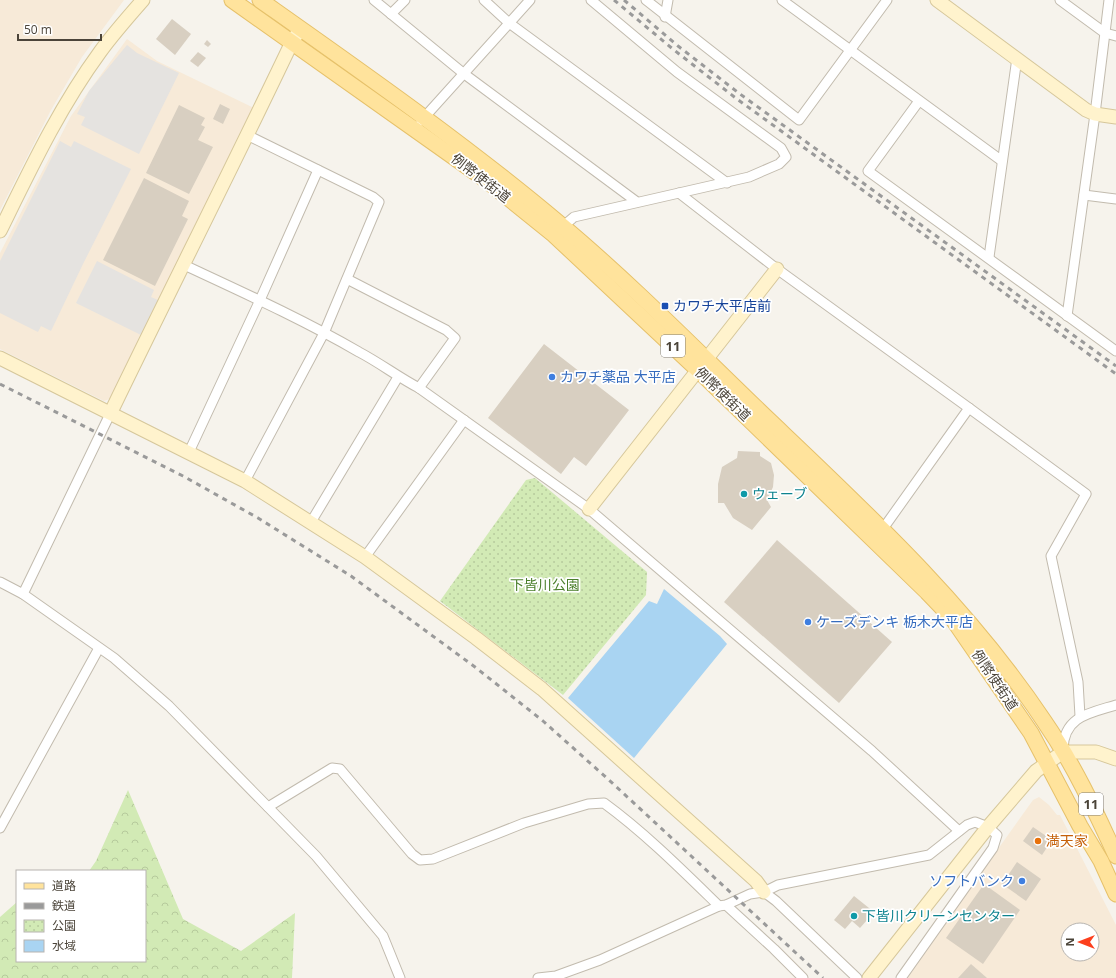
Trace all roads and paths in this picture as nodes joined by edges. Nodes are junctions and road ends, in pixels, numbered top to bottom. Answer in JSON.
{"nodes":[{"id":1,"x":143,"y":0,"type":"edge"},
{"id":2,"x":232,"y":0,"type":"edge"},
{"id":3,"x":260,"y":0,"type":"edge"},
{"id":4,"x":374,"y":0,"type":"edge"},
{"id":5,"x":405,"y":0,"type":"edge"},
{"id":6,"x":484,"y":0,"type":"edge"},
{"id":7,"x":530,"y":0,"type":"edge"},
{"id":8,"x":591,"y":0,"type":"edge"},
{"id":9,"x":646,"y":0,"type":"edge"},
{"id":10,"x":668,"y":0,"type":"edge"},
{"id":11,"x":782,"y":0,"type":"edge"},
{"id":12,"x":887,"y":0,"type":"edge"},
{"id":13,"x":937,"y":0,"type":"edge"},
{"id":14,"x":1060,"y":0,"type":"edge"},
{"id":15,"x":1109,"y":0,"type":"edge"},
{"id":16,"x":249,"y":12,"type":"junction"},
{"id":17,"x":391,"y":14,"type":"junction"},
{"id":18,"x":665,"y":17,"type":"junction"},
{"id":19,"x":509,"y":23,"type":"junction"},
{"id":20,"x":300,"y":29,"type":"junction"},
{"id":21,"x":1105,"y":33,"type":"junction"},
{"id":22,"x":1116,"y":36,"type":"edge"},
{"id":23,"x":292,"y":42,"type":"junction"},
{"id":24,"x":851,"y":50,"type":"junction"},
{"id":25,"x":1016,"y":58,"type":"junction"},
{"id":26,"x":463,"y":73,"type":"junction"},
{"id":27,"x":920,"y":101,"type":"junction"},
{"id":28,"x":1095,"y":114,"type":"junction"},
{"id":29,"x":1116,"y":117,"type":"edge"},
{"id":30,"x":419,"y":123,"type":"junction"},
{"id":31,"x":247,"y":135,"type":"junction"},
{"id":32,"x":1002,"y":161,"type":"junction"},
{"id":33,"x":318,"y":170,"type":"junction"},
{"id":34,"x":727,"y":183,"type":"junction"},
{"id":35,"x":679,"y":193,"type":"junction"},
{"id":36,"x":1084,"y":195,"type":"junction"},
{"id":37,"x":1116,"y":199,"type":"edge"},
{"id":38,"x":637,"y":202,"type":"junction"},
{"id":39,"x":0,"y":231,"type":"edge"},
{"id":40,"x":558,"y":231,"type":"junction"},
{"id":41,"x":989,"y":257,"type":"junction"},
{"id":42,"x":182,"y":264,"type":"junction"},
{"id":43,"x":777,"y":269,"type":"junction"},
{"id":44,"x":347,"y":279,"type":"junction"},
{"id":45,"x":260,"y":300,"type":"junction"},
{"id":46,"x":1067,"y":316,"type":"junction"},
{"id":47,"x":324,"y":333,"type":"junction"},
{"id":48,"x":1116,"y":351,"type":"edge"},
{"id":49,"x":0,"y":358,"type":"edge"},
{"id":50,"x":702,"y":365,"type":"junction"},
{"id":51,"x":398,"y":377,"type":"junction"},
{"id":52,"x":419,"y":388,"type":"junction"},
{"id":53,"x":969,"y":408,"type":"junction"},
{"id":54,"x":112,"y":412,"type":"junction"},
{"id":55,"x":464,"y":420,"type":"junction"},
{"id":56,"x":189,"y":452,"type":"junction"},
{"id":57,"x":245,"y":482,"type":"junction"},
{"id":58,"x":589,"y":509,"type":"junction"},
{"id":59,"x":311,"y":522,"type":"junction"},
{"id":60,"x":879,"y":534,"type":"junction"},
{"id":61,"x":365,"y":557,"type":"junction"},
{"id":62,"x":0,"y":582,"type":"edge"},
{"id":63,"x":22,"y":594,"type":"junction"},
{"id":64,"x":99,"y":648,"type":"junction"},
{"id":65,"x":1116,"y":705,"type":"edge"},
{"id":66,"x":1080,"y":716,"type":"junction"},
{"id":67,"x":1063,"y":752,"type":"junction"},
{"id":68,"x":1116,"y":759,"type":"edge"},
{"id":69,"x":1047,"y":761,"type":"junction"},
{"id":70,"x":268,"y":807,"type":"junction"},
{"id":71,"x":988,"y":826,"type":"junction"},
{"id":72,"x":0,"y":828,"type":"edge"},
{"id":73,"x":959,"y":831,"type":"junction"},
{"id":74,"x":1116,"y":856,"type":"edge"},
{"id":75,"x":764,"y":892,"type":"junction"},
{"id":76,"x":1116,"y":894,"type":"edge"},
{"id":77,"x":722,"y":906,"type":"junction"},
{"id":78,"x":870,"y":976,"type":"edge"},
{"id":79,"x":400,"y":978,"type":"edge"},
{"id":80,"x":538,"y":978,"type":"edge"},
{"id":81,"x":803,"y":978,"type":"edge"},
{"id":82,"x":856,"y":978,"type":"edge"},
{"id":83,"x":901,"y":978,"type":"edge"}],
"edges":[{"from":1,"to":39,"type":"street"},
{"from":2,"to":16,"type":"main road","name":"例幣使街道","number":"11"},
{"from":3,"to":16,"type":"street"},
{"from":3,"to":20,"type":"main road","name":"例幣使街道","number":"11"},
{"from":4,"to":17,"type":"street"},
{"from":5,"to":17,"type":"street"},
{"from":6,"to":19,"type":"street"},
{"from":7,"to":19,"type":"street"},
{"from":8,"to":34,"type":"street"},
{"from":9,"to":18,"type":"street"},
{"from":10,"to":18,"type":"street"},
{"from":11,"to":24,"type":"street"},
{"from":12,"to":24,"type":"street"},
{"from":13,"to":25,"type":"street"},
{"from":14,"to":21,"type":"street"},
{"from":15,"to":21,"type":"street"},
{"from":16,"to":23,"type":"main road","name":"例幣使街道","number":"11"},
{"from":17,"to":26,"type":"street"},
{"from":18,"to":24,"type":"street"},
{"from":19,"to":26,"type":"street"},
{"from":19,"to":34,"type":"street"},
{"from":20,"to":23,"type":"street"},
{"from":20,"to":30,"type":"main road","name":"例幣使街道","number":"11"},
{"from":21,"to":22,"type":"street"},
{"from":21,"to":28,"type":"street"},
{"from":23,"to":30,"type":"main road","name":"例幣使街道","number":"11"},
{"from":23,"to":31,"type":"street"},
{"from":24,"to":27,"type":"street"},
{"from":25,"to":28,"type":"street"},
{"from":25,"to":32,"type":"street"},
{"from":26,"to":30,"type":"street"},
{"from":26,"to":38,"type":"street"},
{"from":27,"to":32,"type":"street"},
{"from":27,"to":41,"type":"street"},
{"from":28,"to":29,"type":"street"},
{"from":28,"to":36,"type":"street"},
{"from":30,"to":40,"type":"main road","name":"例幣使街道","number":"11"},
{"from":31,"to":33,"type":"street"},
{"from":31,"to":42,"type":"street"},
{"from":32,"to":41,"type":"street"},
{"from":33,"to":44,"type":"street"},
{"from":33,"to":45,"type":"street"},
{"from":34,"to":35,"type":"street"},
{"from":35,"to":38,"type":"street"},
{"from":35,"to":43,"type":"street"},
{"from":36,"to":37,"type":"street"},
{"from":36,"to":46,"type":"street"},
{"from":38,"to":40,"type":"street"},
{"from":40,"to":50,"type":"main road","name":"例幣使街道","number":"11"},
{"from":41,"to":46,"type":"street"},
{"from":42,"to":45,"type":"street"},
{"from":42,"to":54,"type":"street"},
{"from":43,"to":50,"type":"street"},
{"from":43,"to":53,"type":"street"},
{"from":44,"to":47,"type":"street"},
{"from":44,"to":52,"type":"street"},
{"from":45,"to":47,"type":"street"},
{"from":45,"to":56,"type":"street"},
{"from":46,"to":48,"type":"street"},
{"from":47,"to":51,"type":"street"},
{"from":47,"to":57,"type":"street"},
{"from":49,"to":54,"type":"street"},
{"from":50,"to":58,"type":"street"},
{"from":50,"to":60,"type":"main road","name":"例幣使街道","number":"11"},
{"from":51,"to":52,"type":"street"},
{"from":51,"to":59,"type":"street"},
{"from":52,"to":55,"type":"street"},
{"from":53,"to":60,"type":"street"},
{"from":53,"to":66,"type":"street"},
{"from":54,"to":56,"type":"street"},
{"from":54,"to":63,"type":"street"},
{"from":55,"to":58,"type":"street"},
{"from":55,"to":61,"type":"street"},
{"from":56,"to":57,"type":"street"},
{"from":57,"to":59,"type":"street"},
{"from":58,"to":73,"type":"street"},
{"from":59,"to":61,"type":"street"},
{"from":60,"to":67,"type":"main road","name":"例幣使街道","number":"11"},
{"from":60,"to":69,"type":"main road","name":"例幣使街道","number":"11"},
{"from":61,"to":75,"type":"street"},
{"from":62,"to":63,"type":"street"},
{"from":63,"to":64,"type":"street"},
{"from":64,"to":70,"type":"street"},
{"from":64,"to":72,"type":"street"},
{"from":65,"to":66,"type":"street"},
{"from":66,"to":67,"type":"street"},
{"from":67,"to":68,"type":"street"},
{"from":67,"to":69,"type":"street"},
{"from":67,"to":74,"type":"main road","number":"11"},
{"from":69,"to":71,"type":"street"},
{"from":69,"to":76,"type":"main road","number":"11"},
{"from":70,"to":77,"type":"street"},
{"from":70,"to":79,"type":"street"},
{"from":71,"to":73,"type":"street"},
{"from":71,"to":78,"type":"street"},
{"from":71,"to":83,"type":"street"},
{"from":73,"to":75,"type":"street"},
{"from":75,"to":77,"type":"street"},
{"from":75,"to":82,"type":"street"},
{"from":77,"to":80,"type":"street"},
{"from":77,"to":81,"type":"street"}]}
